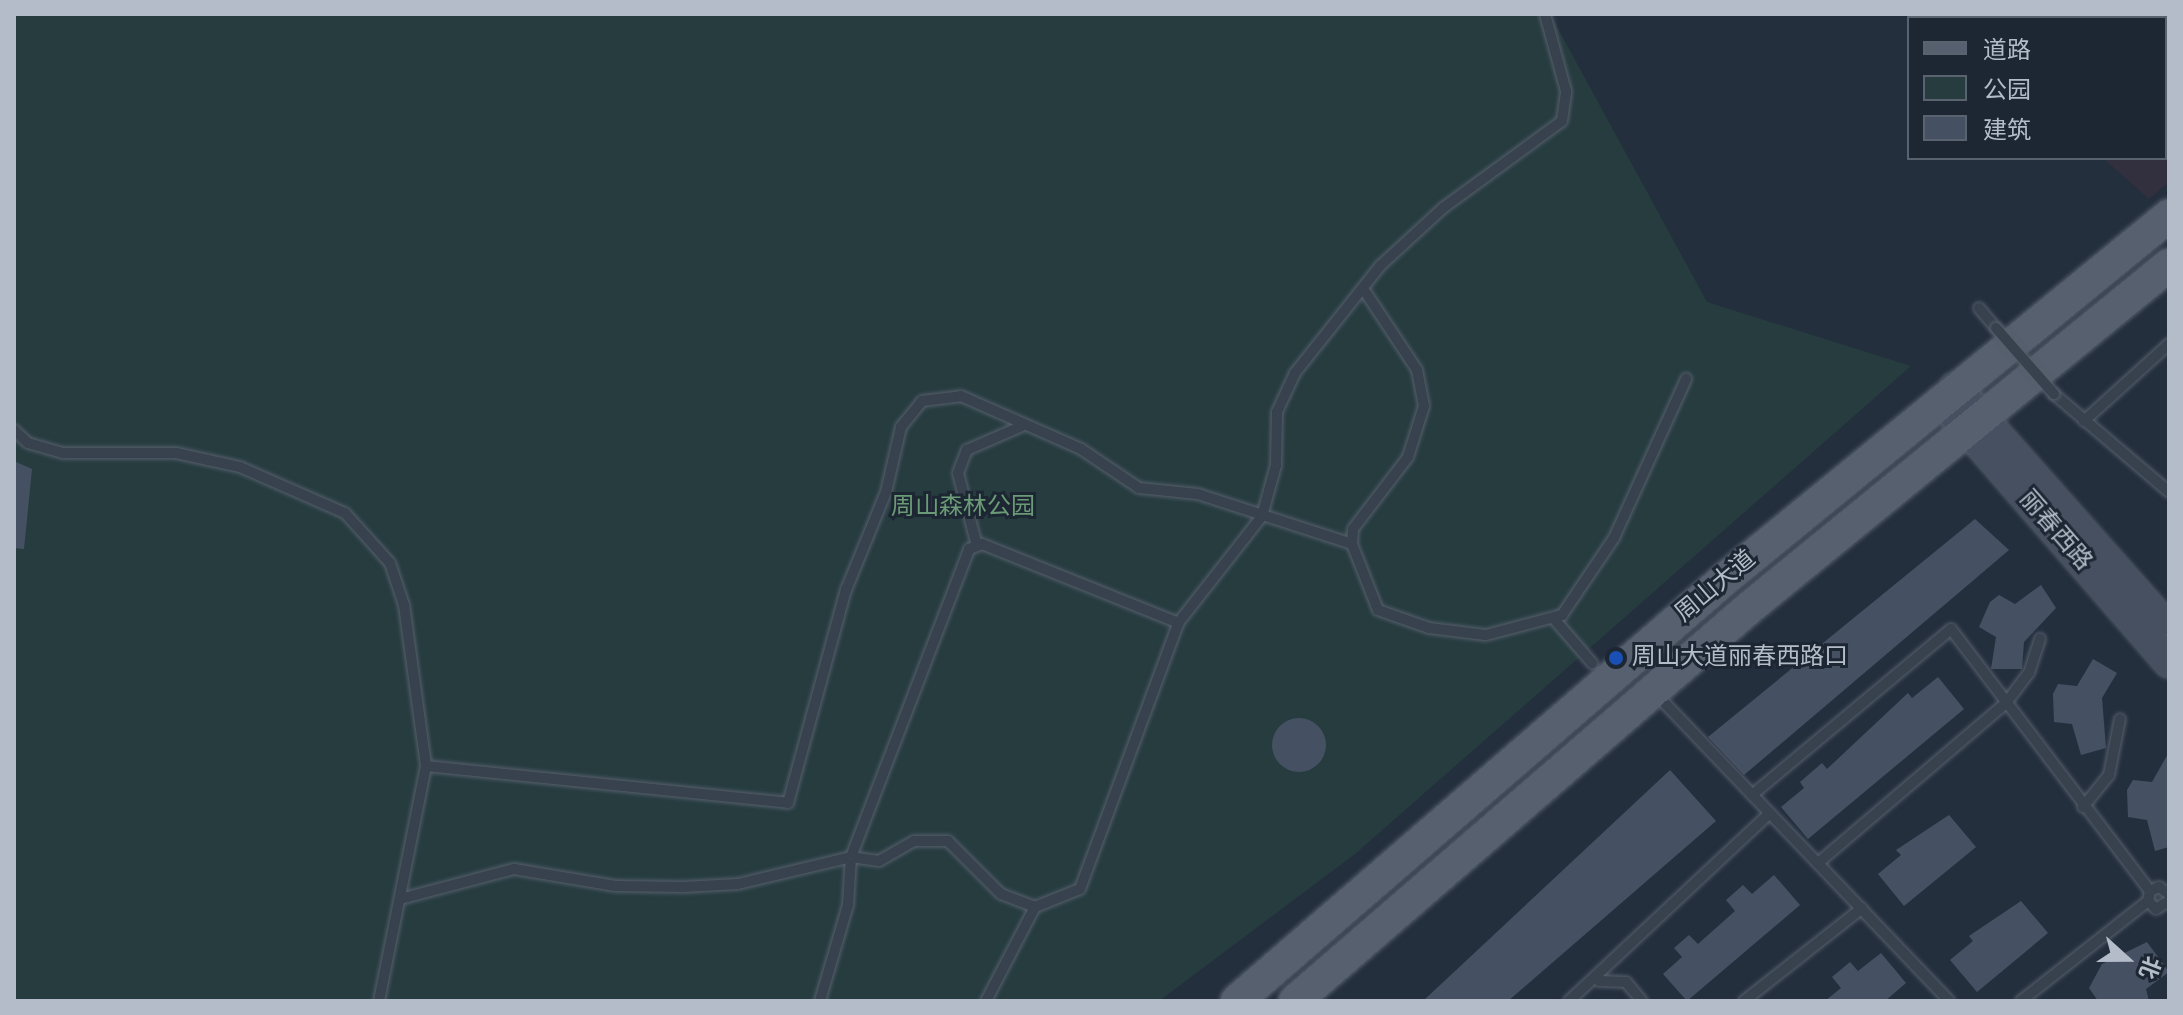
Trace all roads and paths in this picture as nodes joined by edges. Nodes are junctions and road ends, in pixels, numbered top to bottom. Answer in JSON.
{"nodes":[{"id":1,"x":1545,"y":14,"type":"edge"},
{"id":2,"x":2169,"y":216,"type":"edge"},
{"id":3,"x":2169,"y":265,"type":"edge"},
{"id":4,"x":1364,"y":290,"type":"junction"},
{"id":5,"x":1979,"y":308,"type":"dead end"},
{"id":6,"x":2169,"y":344,"type":"edge"},
{"id":7,"x":1686,"y":379,"type":"dead end"},
{"id":8,"x":1949,"y":394,"type":"junction"},
{"id":9,"x":2084,"y":421,"type":"junction"},
{"id":10,"x":1975,"y":422,"type":"junction"},
{"id":11,"x":1022,"y":426,"type":"junction"},
{"id":12,"x":14,"y":430,"type":"edge"},
{"id":13,"x":2169,"y":492,"type":"edge"},
{"id":14,"x":1262,"y":516,"type":"junction"},
{"id":15,"x":1352,"y":544,"type":"junction"},
{"id":16,"x":977,"y":546,"type":"junction"},
{"id":17,"x":1555,"y":620,"type":"junction"},
{"id":18,"x":1179,"y":623,"type":"junction"},
{"id":19,"x":2169,"y":631,"type":"edge"},
{"id":20,"x":2040,"y":639,"type":"dead end"},
{"id":21,"x":2169,"y":662,"type":"edge"},
{"id":22,"x":1592,"y":663,"type":"dead end"},
{"id":23,"x":1653,"y":692,"type":"junction"},
{"id":24,"x":2006,"y":703,"type":"junction"},
{"id":25,"x":2120,"y":719,"type":"dead end"},
{"id":26,"x":426,"y":766,"type":"junction"},
{"id":27,"x":1752,"y":795,"type":"junction"},
{"id":28,"x":2083,"y":807,"type":"junction"},
{"id":29,"x":1770,"y":813,"type":"junction"},
{"id":30,"x":851,"y":857,"type":"junction"},
{"id":31,"x":1818,"y":863,"type":"junction"},
{"id":32,"x":2149,"y":896,"type":"junction"},
{"id":33,"x":404,"y":898,"type":"junction"},
{"id":34,"x":2168,"y":899,"type":"edge"},
{"id":35,"x":1035,"y":907,"type":"junction"},
{"id":36,"x":1862,"y":908,"type":"junction"},
{"id":37,"x":1373,"y":933,"type":"junction"},
{"id":38,"x":1599,"y":981,"type":"junction"},
{"id":39,"x":379,"y":1001,"type":"edge"},
{"id":40,"x":820,"y":1001,"type":"edge"},
{"id":41,"x":986,"y":1001,"type":"edge"},
{"id":42,"x":1237,"y":1001,"type":"edge"},
{"id":43,"x":1295,"y":1001,"type":"edge"},
{"id":44,"x":1319,"y":1001,"type":"edge"},
{"id":45,"x":1569,"y":1001,"type":"edge"},
{"id":46,"x":1642,"y":1001,"type":"edge"},
{"id":47,"x":1744,"y":1001,"type":"edge"},
{"id":48,"x":1949,"y":1001,"type":"edge"},
{"id":49,"x":2021,"y":1001,"type":"edge"}],
"edges":[{"from":1,"to":4,"type":"lane"},
{"from":2,"to":8,"type":"main road","name":"周山大道"},
{"from":3,"to":10,"type":"main road","name":"周山大道"},
{"from":4,"to":14,"type":"lane"},
{"from":4,"to":15,"type":"lane"},
{"from":5,"to":9,"type":"lane","bridge":true},
{"from":6,"to":9,"type":"lane"},
{"from":7,"to":17,"type":"lane"},
{"from":8,"to":10,"type":"main road","name":"丽春西路"},
{"from":8,"to":42,"type":"main road","name":"周山大道"},
{"from":9,"to":13,"type":"lane"},
{"from":10,"to":19,"type":"main road","name":"丽春西路"},
{"from":10,"to":21,"type":"main road","name":"丽春西路"},
{"from":10,"to":23,"type":"main road","name":"周山大道"},
{"from":11,"to":14,"type":"lane"},
{"from":11,"to":16,"type":"lane"},
{"from":11,"to":26,"type":"lane"},
{"from":12,"to":26,"type":"lane"},
{"from":14,"to":15,"type":"lane"},
{"from":14,"to":18,"type":"lane"},
{"from":15,"to":17,"type":"lane"},
{"from":16,"to":18,"type":"lane"},
{"from":16,"to":30,"type":"lane"},
{"from":17,"to":22,"type":"lane"},
{"from":18,"to":35,"type":"lane"},
{"from":20,"to":24,"type":"lane"},
{"from":23,"to":27,"type":"lane"},
{"from":23,"to":37,"type":"main road","name":"周山大道"},
{"from":24,"to":27,"type":"lane"},
{"from":24,"to":28,"type":"lane"},
{"from":24,"to":31,"type":"lane"},
{"from":25,"to":28,"type":"lane"},
{"from":26,"to":33,"type":"lane"},
{"from":27,"to":29,"type":"lane"},
{"from":28,"to":32,"type":"lane"},
{"from":29,"to":31,"type":"lane"},
{"from":29,"to":38,"type":"lane"},
{"from":30,"to":33,"type":"lane"},
{"from":30,"to":35,"type":"lane"},
{"from":30,"to":40,"type":"lane"},
{"from":31,"to":36,"type":"lane"},
{"from":32,"to":34,"type":"lane"},
{"from":32,"to":34,"type":"lane"},
{"from":32,"to":49,"type":"lane"},
{"from":33,"to":39,"type":"lane"},
{"from":35,"to":41,"type":"lane"},
{"from":36,"to":47,"type":"lane"},
{"from":36,"to":48,"type":"lane"},
{"from":37,"to":43,"type":"main road","name":"周山大道"},
{"from":37,"to":44,"type":"main road"},
{"from":38,"to":45,"type":"lane"},
{"from":38,"to":46,"type":"lane"}]}
